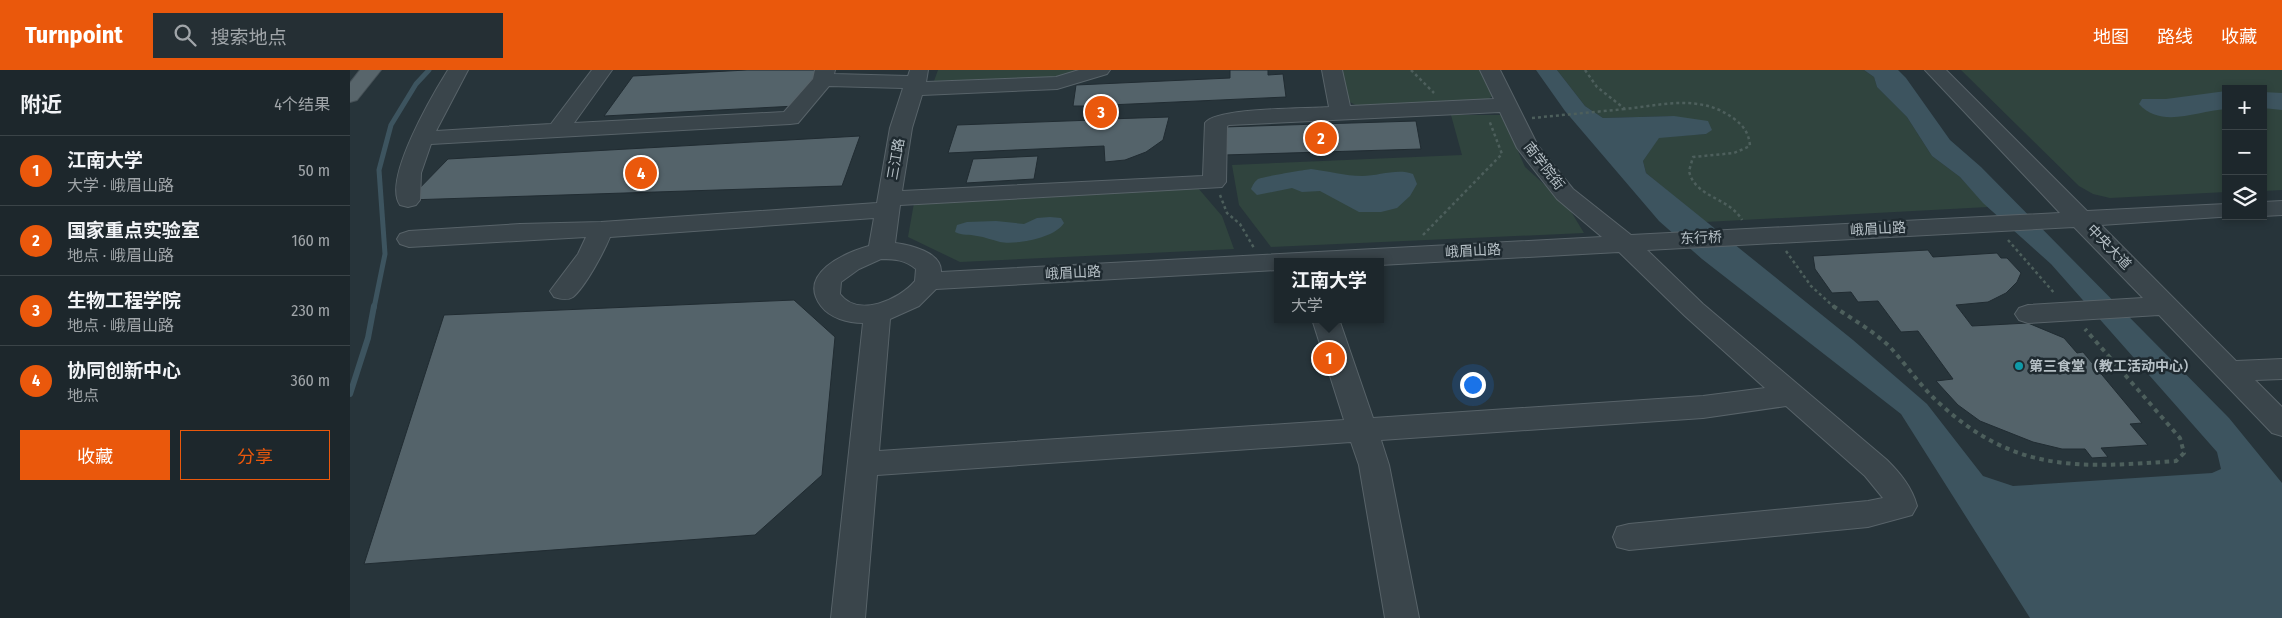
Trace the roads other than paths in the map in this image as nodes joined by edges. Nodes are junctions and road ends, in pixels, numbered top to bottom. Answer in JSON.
{"nodes":[{"id":1,"x":372,"y":70,"type":"edge"},
{"id":2,"x":458,"y":70,"type":"edge"},
{"id":3,"x":602,"y":70,"type":"edge"},
{"id":4,"x":1100,"y":70,"type":"edge"},
{"id":5,"x":1332,"y":70,"type":"edge"},
{"id":6,"x":1490,"y":70,"type":"edge"},
{"id":7,"x":1935,"y":70,"type":"edge"},
{"id":8,"x":824,"y":75,"type":"edge"},
{"id":9,"x":916,"y":80,"type":"edge"},
{"id":10,"x":350,"y":96,"type":"edge"},
{"id":11,"x":1495,"y":106,"type":"junction"},
{"id":12,"x":1341,"y":114,"type":"junction"},
{"id":13,"x":559,"y":129,"type":"junction"},
{"id":14,"x":422,"y":138,"type":"junction"},
{"id":15,"x":408,"y":200,"type":"dead end"},
{"id":16,"x":888,"y":205,"type":"junction"},
{"id":17,"x":2282,"y":208,"type":"edge"},
{"id":18,"x":2267,"y":209,"type":"edge"},
{"id":19,"x":2222,"y":211,"type":"edge"},
{"id":20,"x":2081,"y":218,"type":"junction"},
{"id":21,"x":601,"y":230,"type":"junction"},
{"id":22,"x":1754,"y":235,"type":"joint"},
{"id":23,"x":409,"y":239,"type":"dead end"},
{"id":24,"x":1668,"y":240,"type":"joint"},
{"id":25,"x":1624,"y":242,"type":"junction"},
{"id":26,"x":881,"y":251,"type":"junction"},
{"id":27,"x":1356,"y":258,"type":"edge"},
{"id":28,"x":1274,"y":262,"type":"edge"},
{"id":29,"x":928,"y":281,"type":"junction"},
{"id":30,"x":563,"y":291,"type":"dead end"},
{"id":31,"x":2165,"y":306,"type":"junction"},
{"id":32,"x":876,"y":313,"type":"junction"},
{"id":33,"x":2028,"y":314,"type":"dead end"},
{"id":34,"x":1326,"y":323,"type":"edge"},
{"id":35,"x":2282,"y":369,"type":"edge"},
{"id":36,"x":2229,"y":371,"type":"junction"},
{"id":37,"x":1789,"y":395,"type":"junction"},
{"id":38,"x":2282,"y":425,"type":"edge"},
{"id":39,"x":1362,"y":430,"type":"junction"},
{"id":40,"x":862,"y":464,"type":"junction"},
{"id":41,"x":1629,"y":537,"type":"dead end"},
{"id":42,"x":848,"y":618,"type":"edge"},
{"id":43,"x":1402,"y":618,"type":"edge"}],
"edges":[{"from":1,"to":10,"type":"main road"},
{"from":2,"to":14,"type":"street"},
{"from":3,"to":13,"type":"street"},
{"from":4,"to":9,"type":"street"},
{"from":5,"to":12,"type":"street"},
{"from":6,"to":11,"type":"street","name":"南学院街"},
{"from":7,"to":20,"type":"street","name":"中央大道"},
{"from":8,"to":9,"type":"street"},
{"from":8,"to":13,"type":"street"},
{"from":9,"to":16,"type":"street","name":"三江路"},
{"from":11,"to":12,"type":"street"},
{"from":11,"to":25,"type":"street","name":"南学院街"},
{"from":12,"to":16,"type":"street"},
{"from":13,"to":14,"type":"street"},
{"from":14,"to":15,"type":"street"},
{"from":16,"to":21,"type":"street"},
{"from":16,"to":26,"type":"street","name":"三江路"},
{"from":17,"to":18,"type":"street"},
{"from":19,"to":20,"type":"street"},
{"from":20,"to":22,"type":"street","name":"峨眉山路"},
{"from":20,"to":31,"type":"street","name":"中央大道"},
{"from":21,"to":23,"type":"street"},
{"from":21,"to":30,"type":"street"},
{"from":22,"to":24,"type":"street","name":"东行桥"},
{"from":24,"to":25,"type":"street","name":"峨眉山路"},
{"from":25,"to":27,"type":"street","name":"峨眉山路"},
{"from":25,"to":37,"type":"street","name":"南学院街"},
{"from":26,"to":29,"type":"street"},
{"from":26,"to":32,"type":"street"},
{"from":28,"to":29,"type":"street","name":"峨眉山路"},
{"from":29,"to":32,"type":"street"},
{"from":31,"to":33,"type":"street"},
{"from":31,"to":36,"type":"street","name":"中央大道"},
{"from":32,"to":40,"type":"street"},
{"from":34,"to":39,"type":"street"},
{"from":35,"to":36,"type":"street"},
{"from":36,"to":38,"type":"street","name":"中央大道"},
{"from":37,"to":39,"type":"street"},
{"from":37,"to":41,"type":"street","name":"南学院街"},
{"from":39,"to":40,"type":"street"},
{"from":39,"to":43,"type":"street"},
{"from":40,"to":42,"type":"street"}]}
